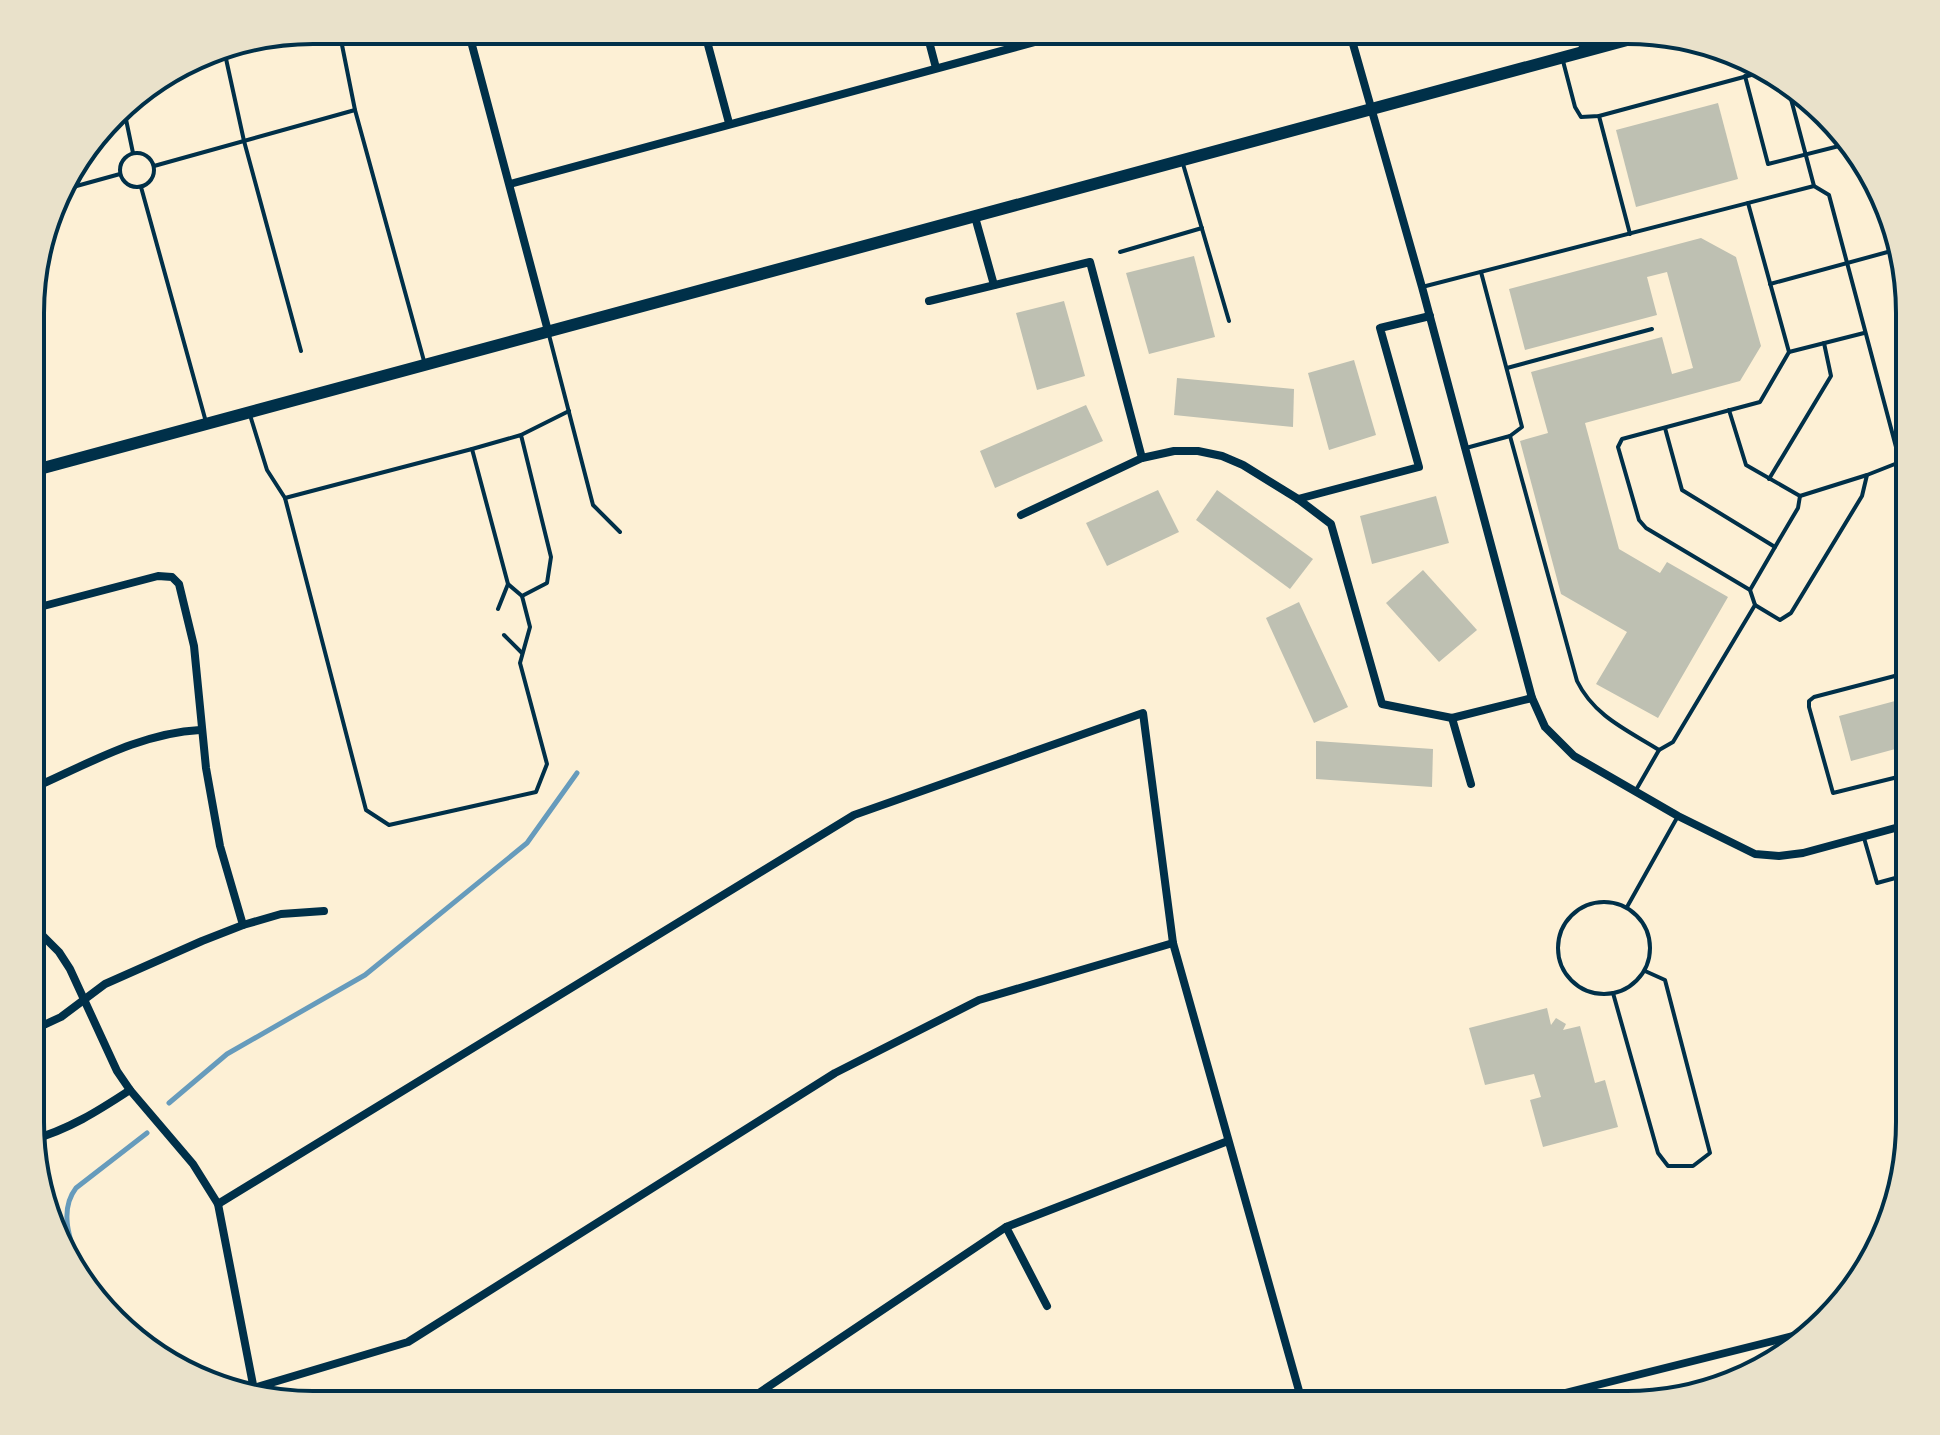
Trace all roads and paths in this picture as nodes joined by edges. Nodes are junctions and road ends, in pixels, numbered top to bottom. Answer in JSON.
{"nodes":[{"id":1,"x":342,"y":45,"type":"edge"},
{"id":2,"x":472,"y":45,"type":"edge"},
{"id":3,"x":708,"y":45,"type":"edge"},
{"id":4,"x":930,"y":45,"type":"edge"},
{"id":5,"x":1023,"y":45,"type":"edge"},
{"id":6,"x":1354,"y":45,"type":"edge"},
{"id":7,"x":1582,"y":45,"type":"edge"},
{"id":8,"x":1607,"y":45,"type":"edge"},
{"id":9,"x":1584,"y":51,"type":"junction"},
{"id":10,"x":1562,"y":57,"type":"junction"},
{"id":11,"x":226,"y":59,"type":"edge"},
{"id":12,"x":936,"y":68,"type":"junction"},
{"id":13,"x":1750,"y":75,"type":"edge"},
{"id":14,"x":1745,"y":76,"type":"junction"},
{"id":15,"x":1791,"y":100,"type":"edge"},
{"id":16,"x":355,"y":110,"type":"junction"},
{"id":17,"x":1373,"y":110,"type":"junction"},
{"id":18,"x":1599,"y":116,"type":"junction"},
{"id":19,"x":126,"y":121,"type":"edge"},
{"id":20,"x":729,"y":123,"type":"junction"},
{"id":21,"x":244,"y":141,"type":"junction"},
{"id":22,"x":1837,"y":146,"type":"edge"},
{"id":23,"x":133,"y":153,"type":"junction"},
{"id":24,"x":1806,"y":154,"type":"junction"},
{"id":25,"x":1183,"y":161,"type":"junction"},
{"id":26,"x":154,"y":166,"type":"junction"},
{"id":27,"x":120,"y":174,"type":"junction"},
{"id":28,"x":510,"y":184,"type":"junction"},
{"id":29,"x":77,"y":186,"type":"edge"},
{"id":30,"x":1814,"y":186,"type":"junction"},
{"id":31,"x":141,"y":187,"type":"junction"},
{"id":32,"x":1748,"y":203,"type":"junction"},
{"id":33,"x":975,"y":217,"type":"junction"},
{"id":34,"x":1202,"y":228,"type":"junction"},
{"id":35,"x":1630,"y":234,"type":"junction"},
{"id":36,"x":1120,"y":252,"type":"dead end"},
{"id":37,"x":1889,"y":252,"type":"edge"},
{"id":38,"x":1847,"y":263,"type":"junction"},
{"id":39,"x":1481,"y":272,"type":"junction"},
{"id":40,"x":1770,"y":284,"type":"junction"},
{"id":41,"x":994,"y":285,"type":"junction"},
{"id":42,"x":1422,"y":287,"type":"junction"},
{"id":43,"x":929,"y":301,"type":"dead end"},
{"id":44,"x":1430,"y":316,"type":"junction"},
{"id":45,"x":1229,"y":321,"type":"dead end"},
{"id":46,"x":1652,"y":329,"type":"dead end"},
{"id":47,"x":548,"y":331,"type":"junction"},
{"id":48,"x":1866,"y":333,"type":"junction"},
{"id":49,"x":1824,"y":343,"type":"junction"},
{"id":50,"x":301,"y":351,"type":"dead end"},
{"id":51,"x":1789,"y":352,"type":"junction"},
{"id":52,"x":425,"y":365,"type":"junction"},
{"id":53,"x":1507,"y":368,"type":"junction"},
{"id":54,"x":1729,"y":410,"type":"junction"},
{"id":55,"x":569,"y":411,"type":"junction"},
{"id":56,"x":249,"y":413,"type":"junction"},
{"id":57,"x":207,"y":424,"type":"junction"},
{"id":58,"x":1665,"y":428,"type":"junction"},
{"id":59,"x":521,"y":435,"type":"junction"},
{"id":60,"x":1510,"y":436,"type":"junction"},
{"id":61,"x":1895,"y":443,"type":"edge"},
{"id":62,"x":1465,"y":448,"type":"junction"},
{"id":63,"x":472,"y":449,"type":"junction"},
{"id":64,"x":1142,"y":458,"type":"junction"},
{"id":65,"x":1895,"y":464,"type":"edge"},
{"id":66,"x":44,"y":468,"type":"edge"},
{"id":67,"x":1867,"y":475,"type":"junction"},
{"id":68,"x":1769,"y":479,"type":"junction"},
{"id":69,"x":1800,"y":496,"type":"junction"},
{"id":70,"x":285,"y":498,"type":"junction"},
{"id":71,"x":1298,"y":499,"type":"junction"},
{"id":72,"x":1021,"y":515,"type":"dead end"},
{"id":73,"x":620,"y":532,"type":"dead end"},
{"id":74,"x":1775,"y":547,"type":"junction"},
{"id":75,"x":508,"y":584,"type":"junction"},
{"id":76,"x":1750,"y":590,"type":"junction"},
{"id":77,"x":522,"y":596,"type":"junction"},
{"id":78,"x":1755,"y":605,"type":"junction"},
{"id":79,"x":44,"y":606,"type":"edge"},
{"id":80,"x":498,"y":609,"type":"dead end"},
{"id":81,"x":504,"y":635,"type":"dead end"},
{"id":82,"x":523,"y":654,"type":"junction"},
{"id":83,"x":1895,"y":676,"type":"edge"},
{"id":84,"x":1532,"y":698,"type":"junction"},
{"id":85,"x":1452,"y":718,"type":"junction"},
{"id":86,"x":200,"y":730,"type":"junction"},
{"id":87,"x":1659,"y":750,"type":"junction"},
{"id":88,"x":1895,"y":778,"type":"edge"},
{"id":89,"x":45,"y":783,"type":"edge"},
{"id":90,"x":1471,"y":784,"type":"dead end"},
{"id":91,"x":1635,"y":791,"type":"junction"},
{"id":92,"x":1678,"y":816,"type":"junction"},
{"id":93,"x":1895,"y":828,"type":"edge"},
{"id":94,"x":1864,"y":836,"type":"junction"},
{"id":95,"x":1895,"y":878,"type":"edge"},
{"id":96,"x":1627,"y":907,"type":"junction"},
{"id":97,"x":324,"y":911,"type":"dead end"},
{"id":98,"x":243,"y":925,"type":"junction"},
{"id":99,"x":45,"y":938,"type":"edge"},
{"id":100,"x":1173,"y":943,"type":"junction"},
{"id":101,"x":1645,"y":971,"type":"junction"},
{"id":102,"x":1613,"y":993,"type":"junction"},
{"id":103,"x":83,"y":999,"type":"junction"},
{"id":104,"x":45,"y":1025,"type":"edge"},
{"id":105,"x":130,"y":1090,"type":"junction"},
{"id":106,"x":45,"y":1136,"type":"edge"},
{"id":107,"x":1228,"y":1141,"type":"junction"},
{"id":108,"x":218,"y":1204,"type":"junction"},
{"id":109,"x":1006,"y":1227,"type":"junction"},
{"id":110,"x":1047,"y":1306,"type":"dead end"},
{"id":111,"x":1787,"y":1338,"type":"edge"},
{"id":112,"x":252,"y":1384,"type":"edge"},
{"id":113,"x":269,"y":1387,"type":"edge"},
{"id":114,"x":763,"y":1390,"type":"edge"},
{"id":115,"x":1299,"y":1391,"type":"edge"},
{"id":116,"x":1573,"y":1391,"type":"edge"}],
"edges":[{"from":1,"to":16,"type":"lane"},
{"from":2,"to":28,"type":"street"},
{"from":3,"to":20,"type":"street"},
{"from":4,"to":12,"type":"street"},
{"from":5,"to":12,"type":"street"},
{"from":6,"to":17,"type":"street"},
{"from":7,"to":9,"type":"street"},
{"from":8,"to":9,"type":"main road"},
{"from":9,"to":10,"type":"main road"},
{"from":10,"to":17,"type":"main road"},
{"from":10,"to":18,"type":"lane"},
{"from":11,"to":21,"type":"lane"},
{"from":12,"to":20,"type":"street"},
{"from":13,"to":14,"type":"lane"},
{"from":14,"to":18,"type":"lane"},
{"from":14,"to":24,"type":"lane"},
{"from":15,"to":24,"type":"lane"},
{"from":16,"to":21,"type":"lane"},
{"from":16,"to":52,"type":"lane"},
{"from":17,"to":25,"type":"main road"},
{"from":17,"to":42,"type":"street"},
{"from":18,"to":35,"type":"lane"},
{"from":19,"to":23,"type":"lane"},
{"from":20,"to":28,"type":"street"},
{"from":21,"to":26,"type":"lane"},
{"from":21,"to":50,"type":"lane"},
{"from":22,"to":24,"type":"lane"},
{"from":23,"to":26,"type":"lane"},
{"from":23,"to":27,"type":"lane"},
{"from":24,"to":30,"type":"lane"},
{"from":25,"to":33,"type":"main road"},
{"from":25,"to":34,"type":"lane"},
{"from":26,"to":31,"type":"lane"},
{"from":27,"to":29,"type":"lane"},
{"from":27,"to":31,"type":"lane"},
{"from":28,"to":47,"type":"street"},
{"from":30,"to":32,"type":"lane"},
{"from":30,"to":38,"type":"lane"},
{"from":31,"to":57,"type":"lane"},
{"from":32,"to":35,"type":"lane"},
{"from":32,"to":40,"type":"lane"},
{"from":33,"to":41,"type":"street"},
{"from":33,"to":47,"type":"main road"},
{"from":34,"to":36,"type":"lane"},
{"from":34,"to":45,"type":"lane"},
{"from":35,"to":39,"type":"lane"},
{"from":37,"to":38,"type":"lane"},
{"from":38,"to":40,"type":"lane"},
{"from":38,"to":48,"type":"lane"},
{"from":39,"to":42,"type":"lane"},
{"from":39,"to":53,"type":"lane"},
{"from":40,"to":51,"type":"lane"},
{"from":41,"to":43,"type":"street"},
{"from":41,"to":64,"type":"street"},
{"from":42,"to":44,"type":"street"},
{"from":44,"to":62,"type":"street"},
{"from":44,"to":71,"type":"street"},
{"from":46,"to":53,"type":"lane"},
{"from":47,"to":52,"type":"main road"},
{"from":47,"to":55,"type":"lane"},
{"from":48,"to":49,"type":"lane"},
{"from":48,"to":61,"type":"lane"},
{"from":49,"to":51,"type":"lane"},
{"from":49,"to":68,"type":"lane"},
{"from":51,"to":54,"type":"lane"},
{"from":52,"to":56,"type":"main road"},
{"from":53,"to":60,"type":"lane"},
{"from":54,"to":58,"type":"lane"},
{"from":54,"to":68,"type":"lane"},
{"from":55,"to":59,"type":"lane"},
{"from":55,"to":73,"type":"lane"},
{"from":56,"to":57,"type":"main road"},
{"from":56,"to":70,"type":"lane"},
{"from":57,"to":66,"type":"main road"},
{"from":58,"to":74,"type":"lane"},
{"from":58,"to":76,"type":"lane"},
{"from":59,"to":63,"type":"lane"},
{"from":59,"to":77,"type":"lane"},
{"from":60,"to":62,"type":"lane"},
{"from":60,"to":87,"type":"lane"},
{"from":62,"to":84,"type":"street"},
{"from":63,"to":70,"type":"lane"},
{"from":63,"to":75,"type":"lane"},
{"from":64,"to":71,"type":"street"},
{"from":64,"to":72,"type":"street"},
{"from":65,"to":67,"type":"lane"},
{"from":67,"to":69,"type":"lane"},
{"from":67,"to":78,"type":"lane"},
{"from":68,"to":69,"type":"lane"},
{"from":69,"to":74,"type":"lane"},
{"from":70,"to":82,"type":"lane"},
{"from":71,"to":85,"type":"street"},
{"from":74,"to":76,"type":"lane"},
{"from":75,"to":77,"type":"lane"},
{"from":75,"to":80,"type":"lane"},
{"from":76,"to":78,"type":"lane"},
{"from":77,"to":82,"type":"lane"},
{"from":78,"to":87,"type":"lane"},
{"from":79,"to":86,"type":"street"},
{"from":81,"to":82,"type":"lane"},
{"from":83,"to":88,"type":"lane"},
{"from":84,"to":85,"type":"street"},
{"from":84,"to":91,"type":"street"},
{"from":85,"to":90,"type":"street"},
{"from":86,"to":89,"type":"street"},
{"from":86,"to":98,"type":"street"},
{"from":87,"to":91,"type":"lane"},
{"from":91,"to":92,"type":"street"},
{"from":92,"to":94,"type":"street"},
{"from":92,"to":96,"type":"lane"},
{"from":93,"to":94,"type":"street"},
{"from":94,"to":95,"type":"lane"},
{"from":96,"to":101,"type":"lane"},
{"from":96,"to":102,"type":"lane"},
{"from":97,"to":98,"type":"street"},
{"from":98,"to":103,"type":"street"},
{"from":99,"to":103,"type":"street"},
{"from":100,"to":107,"type":"street"},
{"from":100,"to":108,"type":"street"},
{"from":100,"to":113,"type":"street"},
{"from":101,"to":102,"type":"lane"},
{"from":101,"to":102,"type":"lane"},
{"from":103,"to":104,"type":"street"},
{"from":103,"to":105,"type":"street"},
{"from":105,"to":106,"type":"street"},
{"from":105,"to":108,"type":"street"},
{"from":107,"to":109,"type":"street"},
{"from":107,"to":115,"type":"street"},
{"from":108,"to":112,"type":"street"},
{"from":109,"to":110,"type":"street"},
{"from":109,"to":114,"type":"street"},
{"from":111,"to":116,"type":"street"}]}
